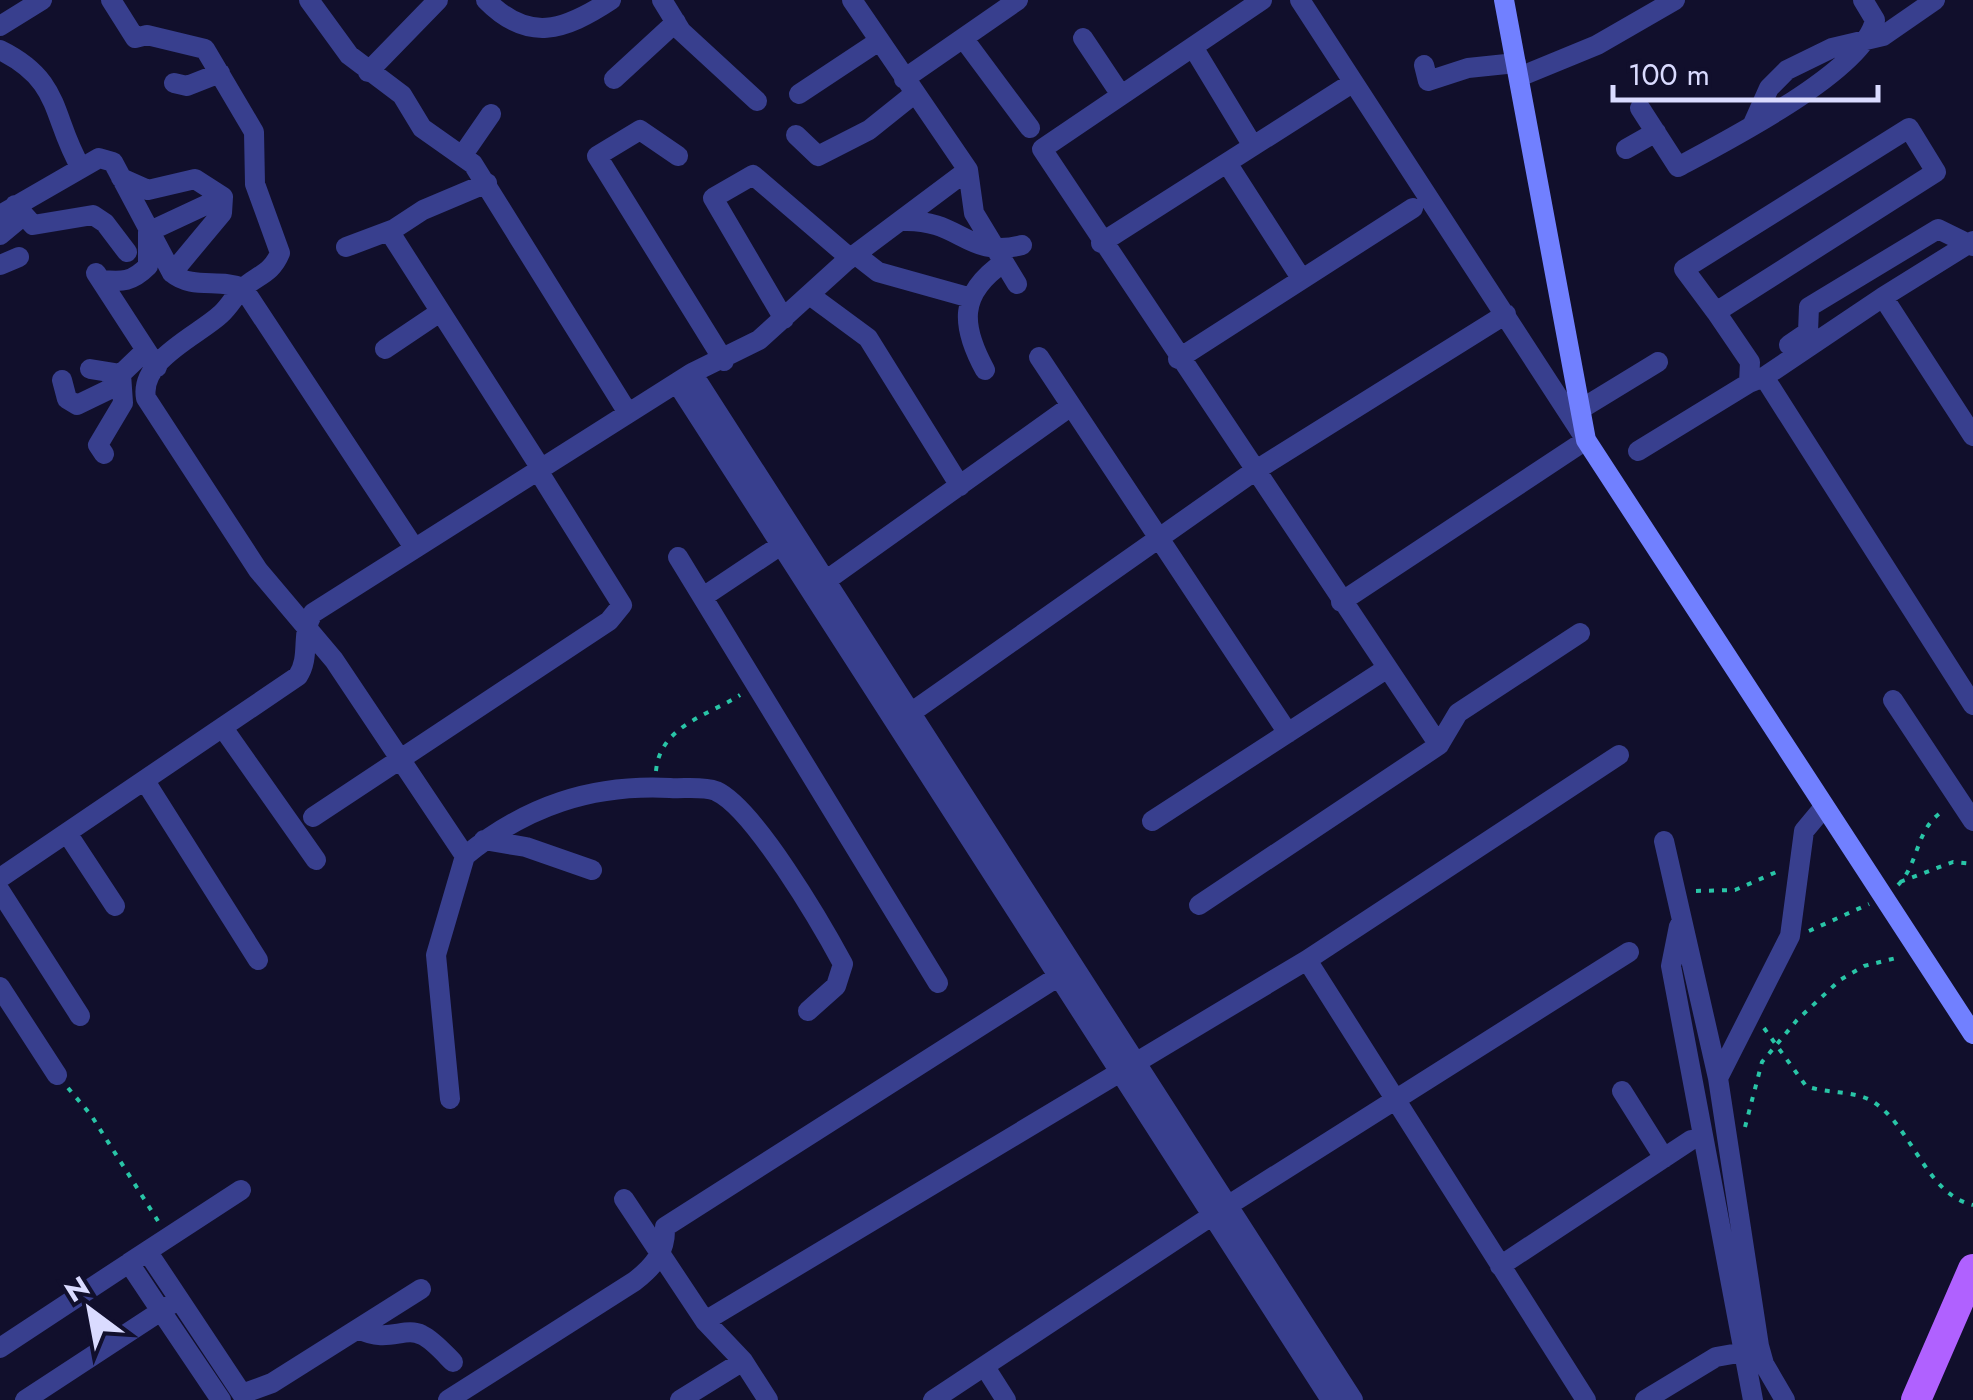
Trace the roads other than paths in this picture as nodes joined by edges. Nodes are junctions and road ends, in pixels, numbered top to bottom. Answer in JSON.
{"nodes":[{"id":1,"x":111,"y":0,"type":"edge"},
{"id":2,"x":308,"y":0,"type":"edge"},
{"id":3,"x":438,"y":0,"type":"edge"},
{"id":4,"x":486,"y":0,"type":"edge"},
{"id":5,"x":611,"y":0,"type":"edge"},
{"id":6,"x":662,"y":0,"type":"edge"},
{"id":7,"x":852,"y":0,"type":"edge"},
{"id":8,"x":1018,"y":0,"type":"edge"},
{"id":9,"x":1300,"y":0,"type":"edge"},
{"id":10,"x":1504,"y":0,"type":"edge"},
{"id":11,"x":1675,"y":0,"type":"edge"},
{"id":12,"x":1863,"y":0,"type":"edge"},
{"id":13,"x":1935,"y":0,"type":"edge"},
{"id":14,"x":36,"y":2,"type":"edge"},
{"id":15,"x":1248,"y":4,"type":"edge"},
{"id":16,"x":676,"y":22,"type":"junction"},
{"id":17,"x":0,"y":26,"type":"edge"},
{"id":18,"x":964,"y":38,"type":"junction"},
{"id":19,"x":1083,"y":38,"type":"dead end"},
{"id":20,"x":879,"y":41,"type":"junction"},
{"id":21,"x":1868,"y":42,"type":"junction"},
{"id":22,"x":1193,"y":47,"type":"junction"},
{"id":23,"x":2,"y":53,"type":"edge"},
{"id":24,"x":1424,"y":65,"type":"dead end"},
{"id":25,"x":1518,"y":70,"type":"junction"},
{"id":26,"x":368,"y":72,"type":"junction"},
{"id":27,"x":220,"y":73,"type":"junction"},
{"id":28,"x":614,"y":80,"type":"dead end"},
{"id":29,"x":174,"y":83,"type":"dead end"},
{"id":30,"x":1352,"y":83,"type":"junction"},
{"id":31,"x":909,"y":86,"type":"junction"},
{"id":32,"x":799,"y":94,"type":"dead end"},
{"id":33,"x":1122,"y":95,"type":"junction"},
{"id":34,"x":758,"y":102,"type":"dead end"},
{"id":35,"x":1640,"y":108,"type":"dead end"},
{"id":36,"x":491,"y":114,"type":"dead end"},
{"id":37,"x":1030,"y":128,"type":"dead end"},
{"id":38,"x":1656,"y":132,"type":"junction"},
{"id":39,"x":796,"y":134,"type":"dead end"},
{"id":40,"x":1253,"y":146,"type":"junction"},
{"id":41,"x":1626,"y":148,"type":"dead end"},
{"id":42,"x":462,"y":156,"type":"junction"},
{"id":43,"x":678,"y":156,"type":"dead end"},
{"id":44,"x":1226,"y":163,"type":"junction"},
{"id":45,"x":81,"y":168,"type":"junction"},
{"id":46,"x":968,"y":170,"type":"junction"},
{"id":47,"x":121,"y":178,"type":"junction"},
{"id":48,"x":486,"y":183,"type":"junction"},
{"id":49,"x":148,"y":190,"type":"junction"},
{"id":50,"x":223,"y":197,"type":"junction"},
{"id":51,"x":1414,"y":208,"type":"dead end"},
{"id":52,"x":13,"y":211,"type":"edge"},
{"id":53,"x":168,"y":220,"type":"junction"},
{"id":54,"x":902,"y":221,"type":"junction"},
{"id":55,"x":389,"y":231,"type":"junction"},
{"id":56,"x":148,"y":232,"type":"junction"},
{"id":57,"x":0,"y":235,"type":"edge"},
{"id":58,"x":196,"y":241,"type":"junction"},
{"id":59,"x":1101,"y":242,"type":"junction"},
{"id":60,"x":1972,"y":243,"type":"edge"},
{"id":61,"x":1022,"y":246,"type":"dead end"},
{"id":62,"x":346,"y":247,"type":"dead end"},
{"id":63,"x":126,"y":252,"type":"dead end"},
{"id":64,"x":852,"y":256,"type":"junction"},
{"id":65,"x":999,"y":258,"type":"junction"},
{"id":66,"x":172,"y":272,"type":"junction"},
{"id":67,"x":1301,"y":278,"type":"junction"},
{"id":68,"x":1017,"y":284,"type":"dead end"},
{"id":69,"x":243,"y":288,"type":"junction"},
{"id":70,"x":811,"y":296,"type":"junction"},
{"id":71,"x":1882,"y":297,"type":"junction"},
{"id":72,"x":972,"y":298,"type":"junction"},
{"id":73,"x":440,"y":312,"type":"junction"},
{"id":74,"x":1716,"y":312,"type":"junction"},
{"id":75,"x":1506,"y":314,"type":"junction"},
{"id":76,"x":784,"y":319,"type":"junction"},
{"id":77,"x":384,"y":349,"type":"dead end"},
{"id":78,"x":1039,"y":357,"type":"dead end"},
{"id":79,"x":151,"y":359,"type":"junction"},
{"id":80,"x":1178,"y":359,"type":"junction"},
{"id":81,"x":724,"y":361,"type":"junction"},
{"id":82,"x":1658,"y":362,"type":"dead end"},
{"id":83,"x":90,"y":370,"type":"dead end"},
{"id":84,"x":985,"y":370,"type":"dead end"},
{"id":85,"x":121,"y":374,"type":"junction"},
{"id":86,"x":684,"y":378,"type":"junction"},
{"id":87,"x":1761,"y":378,"type":"junction"},
{"id":88,"x":62,"y":380,"type":"dead end"},
{"id":89,"x":1071,"y":406,"type":"junction"},
{"id":90,"x":1581,"y":408,"type":"junction"},
{"id":91,"x":628,"y":413,"type":"junction"},
{"id":92,"x":1973,"y":436,"type":"edge"},
{"id":93,"x":1586,"y":440,"type":"junction"},
{"id":94,"x":1638,"y":451,"type":"dead end"},
{"id":95,"x":104,"y":454,"type":"dead end"},
{"id":96,"x":538,"y":468,"type":"junction"},
{"id":97,"x":1253,"y":472,"type":"junction"},
{"id":98,"x":960,"y":486,"type":"junction"},
{"id":99,"x":1162,"y":537,"type":"junction"},
{"id":100,"x":412,"y":546,"type":"junction"},
{"id":101,"x":781,"y":546,"type":"junction"},
{"id":102,"x":678,"y":557,"type":"dead end"},
{"id":103,"x":819,"y":586,"type":"junction"},
{"id":104,"x":704,"y":597,"type":"junction"},
{"id":105,"x":1341,"y":602,"type":"junction"},
{"id":106,"x":307,"y":623,"type":"junction"},
{"id":107,"x":1580,"y":634,"type":"dead end"},
{"id":108,"x":1386,"y":669,"type":"junction"},
{"id":109,"x":1893,"y":700,"type":"dead end"},
{"id":110,"x":1973,"y":705,"type":"edge"},
{"id":111,"x":903,"y":718,"type":"junction"},
{"id":112,"x":223,"y":728,"type":"junction"},
{"id":113,"x":1288,"y":732,"type":"junction"},
{"id":114,"x":1439,"y":745,"type":"junction"},
{"id":115,"x":1619,"y":755,"type":"dead end"},
{"id":116,"x":400,"y":759,"type":"junction"},
{"id":117,"x":145,"y":781,"type":"junction"},
{"id":118,"x":1824,"y":808,"type":"junction"},
{"id":119,"x":313,"y":817,"type":"dead end"},
{"id":120,"x":1152,"y":821,"type":"dead end"},
{"id":121,"x":1973,"y":821,"type":"edge"},
{"id":122,"x":67,"y":833,"type":"junction"},
{"id":123,"x":484,"y":840,"type":"junction"},
{"id":124,"x":1664,"y":841,"type":"dead end"},
{"id":125,"x":464,"y":856,"type":"junction"},
{"id":126,"x":316,"y":860,"type":"dead end"},
{"id":127,"x":592,"y":870,"type":"dead end"},
{"id":128,"x":0,"y":878,"type":"edge"},
{"id":129,"x":0,"y":891,"type":"edge"},
{"id":130,"x":1199,"y":905,"type":"dead end"},
{"id":131,"x":1679,"y":905,"type":"junction"},
{"id":132,"x":115,"y":906,"type":"dead end"},
{"id":133,"x":1629,"y":952,"type":"dead end"},
{"id":134,"x":258,"y":960,"type":"dead end"},
{"id":135,"x":1307,"y":960,"type":"junction"},
{"id":136,"x":1059,"y":976,"type":"junction"},
{"id":137,"x":938,"y":983,"type":"dead end"},
{"id":138,"x":0,"y":987,"type":"edge"},
{"id":139,"x":808,"y":1010,"type":"dead end"},
{"id":140,"x":80,"y":1016,"type":"dead end"},
{"id":141,"x":1973,"y":1034,"type":"edge"},
{"id":142,"x":1130,"y":1067,"type":"junction"},
{"id":143,"x":57,"y":1075,"type":"road end"},
{"id":144,"x":1718,"y":1078,"type":"junction"},
{"id":145,"x":1622,"y":1091,"type":"dead end"},
{"id":146,"x":450,"y":1100,"type":"dead end"},
{"id":147,"x":1398,"y":1100,"type":"junction"},
{"id":148,"x":1691,"y":1140,"type":"dead end"},
{"id":149,"x":1664,"y":1158,"type":"junction"},
{"id":150,"x":242,"y":1190,"type":"dead end"},
{"id":151,"x":624,"y":1199,"type":"dead end"},
{"id":152,"x":1221,"y":1210,"type":"junction"},
{"id":153,"x":660,"y":1254,"type":"junction"},
{"id":154,"x":138,"y":1257,"type":"junction"},
{"id":155,"x":1500,"y":1266,"type":"junction"},
{"id":156,"x":1973,"y":1270,"type":"edge"},
{"id":157,"x":421,"y":1289,"type":"dead end"},
{"id":158,"x":170,"y":1305,"type":"junction"},
{"id":159,"x":391,"y":1307,"type":"junction"},
{"id":160,"x":1973,"y":1311,"type":"edge"},
{"id":161,"x":704,"y":1321,"type":"junction"},
{"id":162,"x":359,"y":1330,"type":"junction"},
{"id":163,"x":412,"y":1333,"type":"junction"},
{"id":164,"x":0,"y":1348,"type":"edge"},
{"id":165,"x":1744,"y":1352,"type":"junction"},
{"id":166,"x":743,"y":1361,"type":"junction"},
{"id":167,"x":454,"y":1362,"type":"dead end"},
{"id":168,"x":984,"y":1367,"type":"junction"},
{"id":169,"x":244,"y":1397,"type":"edge"},
{"id":170,"x":26,"y":1400,"type":"edge"},
{"id":171,"x":221,"y":1400,"type":"edge"},
{"id":172,"x":448,"y":1400,"type":"edge"},
{"id":173,"x":680,"y":1400,"type":"edge"},
{"id":174,"x":768,"y":1400,"type":"edge"},
{"id":175,"x":932,"y":1400,"type":"edge"},
{"id":176,"x":1006,"y":1400,"type":"edge"},
{"id":177,"x":1331,"y":1400,"type":"edge"},
{"id":178,"x":1354,"y":1400,"type":"edge"},
{"id":179,"x":1586,"y":1400,"type":"edge"},
{"id":180,"x":1645,"y":1400,"type":"edge"},
{"id":181,"x":1754,"y":1400,"type":"edge"},
{"id":182,"x":1785,"y":1400,"type":"edge"},
{"id":183,"x":1916,"y":1400,"type":"edge"},
{"id":184,"x":1935,"y":1400,"type":"edge"}],
"edges":[{"from":1,"to":27,"type":"street"},
{"from":2,"to":26,"type":"street"},
{"from":3,"to":26,"type":"street"},
{"from":4,"to":5,"type":"street"},
{"from":6,"to":16,"type":"street"},
{"from":7,"to":20,"type":"street"},
{"from":8,"to":18,"type":"street"},
{"from":9,"to":30,"type":"street"},
{"from":10,"to":25,"type":"street"},
{"from":11,"to":25,"type":"street"},
{"from":12,"to":21,"type":"street"},
{"from":13,"to":21,"type":"street"},
{"from":14,"to":17,"type":"street"},
{"from":15,"to":22,"type":"street"},
{"from":16,"to":28,"type":"street"},
{"from":16,"to":34,"type":"street"},
{"from":18,"to":31,"type":"street"},
{"from":18,"to":37,"type":"street"},
{"from":19,"to":33,"type":"street"},
{"from":20,"to":31,"type":"street"},
{"from":20,"to":32,"type":"street"},
{"from":21,"to":38,"type":"street"},
{"from":22,"to":33,"type":"street"},
{"from":22,"to":40,"type":"street"},
{"from":23,"to":45,"type":"street"},
{"from":24,"to":25,"type":"street"},
{"from":25,"to":90,"type":"street"},
{"from":26,"to":42,"type":"street"},
{"from":27,"to":29,"type":"street"},
{"from":27,"to":69,"type":"street"},
{"from":30,"to":40,"type":"street"},
{"from":30,"to":75,"type":"street"},
{"from":31,"to":39,"type":"street"},
{"from":31,"to":46,"type":"street"},
{"from":33,"to":59,"type":"street"},
{"from":35,"to":38,"type":"street"},
{"from":36,"to":42,"type":"street"},
{"from":38,"to":41,"type":"street"},
{"from":40,"to":44,"type":"street"},
{"from":42,"to":48,"type":"street"},
{"from":43,"to":81,"type":"street"},
{"from":44,"to":59,"type":"street"},
{"from":44,"to":67,"type":"street"},
{"from":45,"to":47,"type":"street"},
{"from":45,"to":52,"type":"street"},
{"from":46,"to":54,"type":"street"},
{"from":46,"to":65,"type":"street"},
{"from":47,"to":49,"type":"street"},
{"from":47,"to":56,"type":"street"},
{"from":48,"to":55,"type":"street"},
{"from":48,"to":91,"type":"street"},
{"from":49,"to":50,"type":"street"},
{"from":49,"to":53,"type":"street"},
{"from":50,"to":53,"type":"street"},
{"from":50,"to":58,"type":"street"},
{"from":51,"to":67,"type":"street"},
{"from":52,"to":57,"type":"street"},
{"from":52,"to":63,"type":"street"},
{"from":53,"to":56,"type":"street"},
{"from":53,"to":58,"type":"street"},
{"from":54,"to":64,"type":"street"},
{"from":54,"to":65,"type":"street"},
{"from":55,"to":62,"type":"street"},
{"from":55,"to":73,"type":"street"},
{"from":56,"to":66,"type":"street"},
{"from":56,"to":79,"type":"street"},
{"from":58,"to":66,"type":"street"},
{"from":59,"to":80,"type":"street"},
{"from":60,"to":71,"type":"street"},
{"from":60,"to":87,"type":"street"},
{"from":61,"to":65,"type":"street"},
{"from":64,"to":70,"type":"street"},
{"from":64,"to":72,"type":"street"},
{"from":64,"to":76,"type":"street"},
{"from":65,"to":68,"type":"street"},
{"from":65,"to":72,"type":"street"},
{"from":66,"to":69,"type":"street"},
{"from":67,"to":80,"type":"street"},
{"from":69,"to":79,"type":"street"},
{"from":69,"to":100,"type":"street"},
{"from":70,"to":76,"type":"street"},
{"from":70,"to":98,"type":"street"},
{"from":71,"to":87,"type":"street"},
{"from":71,"to":92,"type":"street"},
{"from":72,"to":84,"type":"street"},
{"from":73,"to":77,"type":"street"},
{"from":73,"to":96,"type":"street"},
{"from":74,"to":74,"type":"street"},
{"from":74,"to":87,"type":"street"},
{"from":75,"to":93,"type":"street"},
{"from":75,"to":97,"type":"street"},
{"from":76,"to":81,"type":"street"},
{"from":78,"to":89,"type":"street"},
{"from":79,"to":85,"type":"street"},
{"from":79,"to":106,"type":"street"},
{"from":80,"to":97,"type":"street"},
{"from":81,"to":86,"type":"street"},
{"from":82,"to":90,"type":"street"},
{"from":83,"to":85,"type":"street"},
{"from":85,"to":88,"type":"street"},
{"from":85,"to":95,"type":"street"},
{"from":86,"to":91,"type":"street"},
{"from":86,"to":101,"type":"street"},
{"from":86,"to":103,"type":"street"},
{"from":87,"to":94,"type":"street"},
{"from":87,"to":110,"type":"street"},
{"from":89,"to":98,"type":"street"},
{"from":89,"to":99,"type":"street"},
{"from":90,"to":93,"type":"street"},
{"from":91,"to":96,"type":"street"},
{"from":93,"to":105,"type":"street"},
{"from":93,"to":118,"type":"street"},
{"from":96,"to":100,"type":"street"},
{"from":96,"to":116,"type":"street"},
{"from":97,"to":99,"type":"street"},
{"from":97,"to":105,"type":"street"},
{"from":98,"to":103,"type":"street"},
{"from":99,"to":111,"type":"street"},
{"from":99,"to":113,"type":"street"},
{"from":100,"to":106,"type":"street"},
{"from":101,"to":103,"type":"street"},
{"from":101,"to":104,"type":"street"},
{"from":102,"to":104,"type":"street"},
{"from":103,"to":111,"type":"street"},
{"from":104,"to":137,"type":"street"},
{"from":105,"to":108,"type":"street"},
{"from":106,"to":112,"type":"street"},
{"from":106,"to":116,"type":"street"},
{"from":107,"to":114,"type":"street"},
{"from":108,"to":113,"type":"street"},
{"from":108,"to":114,"type":"street"},
{"from":109,"to":121,"type":"street"},
{"from":111,"to":136,"type":"street"},
{"from":111,"to":142,"type":"street"},
{"from":112,"to":117,"type":"street"},
{"from":112,"to":126,"type":"street"},
{"from":113,"to":120,"type":"street"},
{"from":114,"to":130,"type":"street"},
{"from":115,"to":135,"type":"street"},
{"from":116,"to":119,"type":"street"},
{"from":116,"to":125,"type":"street"},
{"from":117,"to":122,"type":"street"},
{"from":117,"to":134,"type":"street"},
{"from":118,"to":141,"type":"street"},
{"from":118,"to":144,"type":"street"},
{"from":122,"to":128,"type":"street"},
{"from":122,"to":132,"type":"street"},
{"from":123,"to":125,"type":"street"},
{"from":123,"to":127,"type":"street"},
{"from":123,"to":139,"type":"street"},
{"from":124,"to":131,"type":"street"},
{"from":125,"to":146,"type":"street"},
{"from":129,"to":140,"type":"street"},
{"from":131,"to":144,"type":"street"},
{"from":131,"to":165,"type":"street"},
{"from":133,"to":147,"type":"street"},
{"from":135,"to":142,"type":"street"},
{"from":135,"to":147,"type":"street"},
{"from":136,"to":142,"type":"street"},
{"from":136,"to":153,"type":"street"},
{"from":138,"to":143,"type":"street"},
{"from":142,"to":152,"type":"street"},
{"from":142,"to":161,"type":"street"},
{"from":144,"to":182,"type":"street"},
{"from":145,"to":149,"type":"street"},
{"from":147,"to":152,"type":"street"},
{"from":147,"to":155,"type":"street"},
{"from":148,"to":149,"type":"street"},
{"from":149,"to":155,"type":"street"},
{"from":150,"to":154,"type":"street"},
{"from":151,"to":153,"type":"street"},
{"from":152,"to":168,"type":"street"},
{"from":152,"to":177,"type":"street"},
{"from":152,"to":178,"type":"street"},
{"from":153,"to":161,"type":"street"},
{"from":153,"to":172,"type":"street"},
{"from":154,"to":158,"type":"street"},
{"from":154,"to":164,"type":"street"},
{"from":155,"to":179,"type":"street"},
{"from":156,"to":183,"type":"main road"},
{"from":157,"to":159,"type":"street"},
{"from":158,"to":169,"type":"street"},
{"from":158,"to":170,"type":"street"},
{"from":158,"to":171,"type":"street"},
{"from":159,"to":162,"type":"street"},
{"from":159,"to":163,"type":"street"},
{"from":160,"to":184,"type":"main road"},
{"from":161,"to":166,"type":"street"},
{"from":162,"to":163,"type":"street"},
{"from":162,"to":169,"type":"street"},
{"from":163,"to":167,"type":"street"},
{"from":165,"to":180,"type":"street"},
{"from":165,"to":181,"type":"street"},
{"from":166,"to":173,"type":"street"},
{"from":166,"to":174,"type":"street"},
{"from":168,"to":175,"type":"street"},
{"from":168,"to":176,"type":"street"}]}
